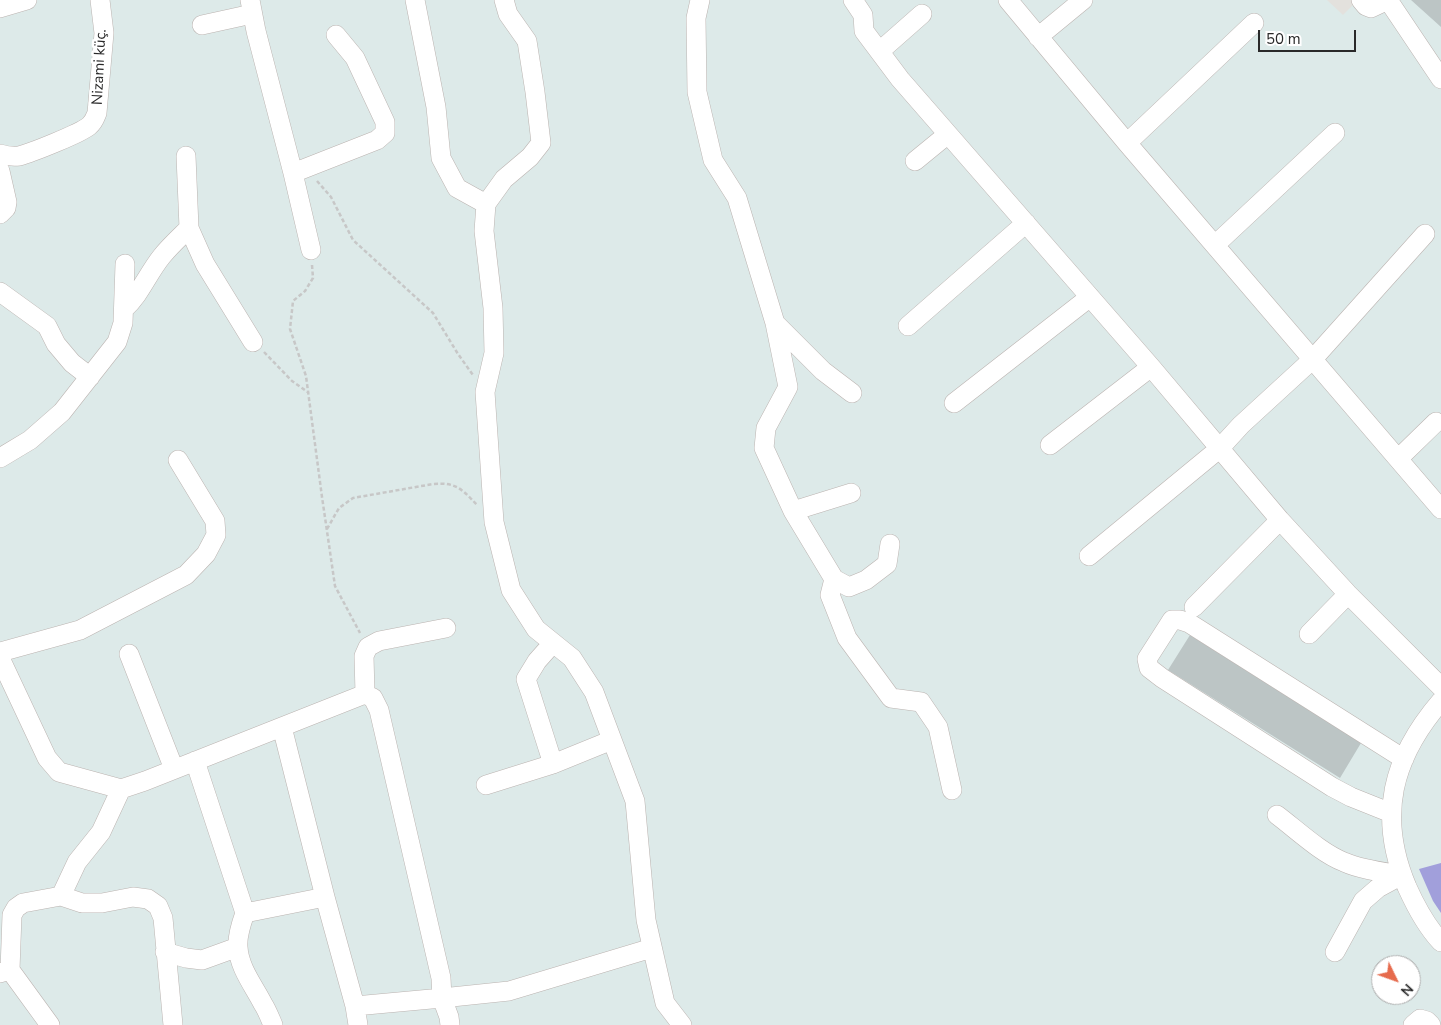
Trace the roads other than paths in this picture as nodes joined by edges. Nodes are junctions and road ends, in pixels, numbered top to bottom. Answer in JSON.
{"nodes":[{"id":1,"x":27,"y":0,"type":"edge"},
{"id":2,"x":100,"y":0,"type":"edge"},
{"id":3,"x":415,"y":0,"type":"edge"},
{"id":4,"x":504,"y":0,"type":"edge"},
{"id":5,"x":700,"y":0,"type":"edge"},
{"id":6,"x":853,"y":0,"type":"edge"},
{"id":7,"x":1008,"y":0,"type":"edge"},
{"id":8,"x":1083,"y":0,"type":"edge"},
{"id":9,"x":1361,"y":0,"type":"edge"},
{"id":10,"x":1388,"y":0,"type":"edge"},
{"id":11,"x":251,"y":7,"type":"edge"},
{"id":12,"x":0,"y":8,"type":"edge"},
{"id":13,"x":922,"y":14,"type":"dead end"},
{"id":14,"x":1254,"y":23,"type":"dead end"},
{"id":15,"x":202,"y":25,"type":"dead end"},
{"id":16,"x":336,"y":35,"type":"dead end"},
{"id":17,"x":1038,"y":37,"type":"junction"},
{"id":18,"x":880,"y":51,"type":"junction"},
{"id":19,"x":1441,"y":79,"type":"edge"},
{"id":20,"x":1335,"y":133,"type":"dead end"},
{"id":21,"x":948,"y":134,"type":"junction"},
{"id":22,"x":1126,"y":143,"type":"junction"},
{"id":23,"x":0,"y":155,"type":"edge"},
{"id":24,"x":186,"y":156,"type":"dead end"},
{"id":25,"x":915,"y":161,"type":"dead end"},
{"id":26,"x":0,"y":171,"type":"edge"},
{"id":27,"x":293,"y":173,"type":"junction"},
{"id":28,"x":486,"y":204,"type":"junction"},
{"id":29,"x":0,"y":214,"type":"edge"},
{"id":30,"x":1026,"y":224,"type":"junction"},
{"id":31,"x":189,"y":228,"type":"junction"},
{"id":32,"x":1425,"y":234,"type":"dead end"},
{"id":33,"x":1215,"y":245,"type":"junction"},
{"id":34,"x":311,"y":250,"type":"road end"},
{"id":35,"x":125,"y":264,"type":"dead end"},
{"id":36,"x":0,"y":292,"type":"edge"},
{"id":37,"x":1090,"y":297,"type":"junction"},
{"id":38,"x":124,"y":310,"type":"junction"},
{"id":39,"x":775,"y":323,"type":"junction"},
{"id":40,"x":908,"y":326,"type":"dead end"},
{"id":41,"x":253,"y":342,"type":"road end"},
{"id":42,"x":1313,"y":359,"type":"junction"},
{"id":43,"x":1150,"y":366,"type":"junction"},
{"id":44,"x":90,"y":377,"type":"junction"},
{"id":45,"x":852,"y":393,"type":"dead end"},
{"id":46,"x":954,"y":403,"type":"dead end"},
{"id":47,"x":1436,"y":422,"type":"dead end"},
{"id":48,"x":1050,"y":445,"type":"dead end"},
{"id":49,"x":1219,"y":449,"type":"junction"},
{"id":50,"x":0,"y":458,"type":"edge"},
{"id":51,"x":1398,"y":458,"type":"junction"},
{"id":52,"x":178,"y":460,"type":"dead end"},
{"id":53,"x":851,"y":493,"type":"dead end"},
{"id":54,"x":1441,"y":509,"type":"edge"},
{"id":55,"x":793,"y":511,"type":"junction"},
{"id":56,"x":1280,"y":520,"type":"junction"},
{"id":57,"x":890,"y":544,"type":"dead end"},
{"id":58,"x":1089,"y":556,"type":"dead end"},
{"id":59,"x":834,"y":579,"type":"junction"},
{"id":60,"x":1348,"y":594,"type":"junction"},
{"id":61,"x":1194,"y":607,"type":"dead end"},
{"id":62,"x":446,"y":628,"type":"dead end"},
{"id":63,"x":1309,"y":634,"type":"dead end"},
{"id":64,"x":553,"y":642,"type":"junction"},
{"id":65,"x":0,"y":652,"type":"edge"},
{"id":66,"x":129,"y":654,"type":"dead end"},
{"id":67,"x":0,"y":658,"type":"edge"},
{"id":68,"x":1441,"y":687,"type":"edge"},
{"id":69,"x":365,"y":694,"type":"junction"},
{"id":70,"x":1441,"y":701,"type":"edge"},
{"id":71,"x":282,"y":727,"type":"junction"},
{"id":72,"x":612,"y":740,"type":"junction"},
{"id":73,"x":1404,"y":759,"type":"junction"},
{"id":74,"x":195,"y":761,"type":"junction"},
{"id":75,"x":553,"y":764,"type":"junction"},
{"id":76,"x":174,"y":769,"type":"junction"},
{"id":77,"x":486,"y":785,"type":"dead end"},
{"id":78,"x":120,"y":789,"type":"junction"},
{"id":79,"x":952,"y":790,"type":"dead end"},
{"id":80,"x":1391,"y":813,"type":"junction"},
{"id":81,"x":1277,"y":815,"type":"dead end"},
{"id":82,"x":1402,"y":875,"type":"junction"},
{"id":83,"x":62,"y":896,"type":"junction"},
{"id":84,"x":325,"y":897,"type":"junction"},
{"id":85,"x":245,"y":913,"type":"junction"},
{"id":86,"x":1441,"y":942,"type":"edge"},
{"id":87,"x":238,"y":947,"type":"junction"},
{"id":88,"x":652,"y":948,"type":"junction"},
{"id":89,"x":166,"y":952,"type":"junction"},
{"id":90,"x":1335,"y":952,"type":"dead end"},
{"id":91,"x":5,"y":971,"type":"edge"},
{"id":92,"x":442,"y":998,"type":"junction"},
{"id":93,"x":355,"y":1006,"type":"junction"},
{"id":94,"x":50,"y":1025,"type":"edge"},
{"id":95,"x":173,"y":1025,"type":"edge"},
{"id":96,"x":273,"y":1025,"type":"edge"},
{"id":97,"x":358,"y":1025,"type":"edge"},
{"id":98,"x":450,"y":1025,"type":"edge"},
{"id":99,"x":682,"y":1025,"type":"edge"},
{"id":100,"x":1413,"y":1025,"type":"edge"},
{"id":101,"x":1431,"y":1025,"type":"edge"}],
"edges":[{"from":1,"to":12,"type":"street"},
{"from":2,"to":23,"type":"street","name":"Nizami küç."},
{"from":3,"to":28,"type":"street"},
{"from":4,"to":28,"type":"street"},
{"from":5,"to":39,"type":"street"},
{"from":6,"to":18,"type":"street"},
{"from":7,"to":17,"type":"street"},
{"from":8,"to":17,"type":"street"},
{"from":9,"to":10,"type":"street"},
{"from":10,"to":19,"type":"street"},
{"from":11,"to":15,"type":"street"},
{"from":11,"to":27,"type":"street"},
{"from":13,"to":18,"type":"street"},
{"from":14,"to":22,"type":"street"},
{"from":16,"to":27,"type":"street"},
{"from":17,"to":22,"type":"street"},
{"from":18,"to":21,"type":"street"},
{"from":20,"to":33,"type":"street"},
{"from":21,"to":25,"type":"street"},
{"from":21,"to":30,"type":"street"},
{"from":22,"to":33,"type":"street"},
{"from":24,"to":31,"type":"street"},
{"from":26,"to":29,"type":"street"},
{"from":27,"to":34,"type":"street"},
{"from":28,"to":64,"type":"street"},
{"from":30,"to":37,"type":"street"},
{"from":30,"to":40,"type":"street"},
{"from":31,"to":38,"type":"street"},
{"from":31,"to":41,"type":"street"},
{"from":32,"to":42,"type":"street"},
{"from":33,"to":42,"type":"street"},
{"from":35,"to":38,"type":"street"},
{"from":36,"to":44,"type":"street"},
{"from":37,"to":43,"type":"street"},
{"from":37,"to":46,"type":"street"},
{"from":38,"to":44,"type":"street"},
{"from":39,"to":45,"type":"street"},
{"from":39,"to":55,"type":"street"},
{"from":42,"to":49,"type":"street"},
{"from":42,"to":51,"type":"street"},
{"from":43,"to":48,"type":"street"},
{"from":43,"to":49,"type":"street"},
{"from":44,"to":50,"type":"street"},
{"from":47,"to":51,"type":"street"},
{"from":49,"to":56,"type":"street"},
{"from":49,"to":58,"type":"street"},
{"from":51,"to":54,"type":"street"},
{"from":52,"to":65,"type":"street"},
{"from":53,"to":55,"type":"street"},
{"from":55,"to":59,"type":"street"},
{"from":56,"to":60,"type":"street"},
{"from":56,"to":61,"type":"street"},
{"from":57,"to":59,"type":"street"},
{"from":59,"to":79,"type":"street"},
{"from":60,"to":63,"type":"street"},
{"from":60,"to":68,"type":"street"},
{"from":62,"to":69,"type":"street"},
{"from":64,"to":72,"type":"street"},
{"from":64,"to":75,"type":"street"},
{"from":66,"to":76,"type":"street"},
{"from":67,"to":78,"type":"street"},
{"from":69,"to":71,"type":"street"},
{"from":69,"to":92,"type":"street"},
{"from":70,"to":73,"type":"street"},
{"from":71,"to":74,"type":"street"},
{"from":71,"to":84,"type":"street"},
{"from":72,"to":75,"type":"street"},
{"from":72,"to":88,"type":"street"},
{"from":73,"to":80,"type":"street"},
{"from":73,"to":80,"type":"street"},
{"from":74,"to":76,"type":"street"},
{"from":74,"to":85,"type":"street"},
{"from":75,"to":77,"type":"street"},
{"from":76,"to":78,"type":"street"},
{"from":78,"to":83,"type":"street"},
{"from":80,"to":82,"type":"street"},
{"from":81,"to":82,"type":"street"},
{"from":82,"to":86,"type":"street"},
{"from":82,"to":90,"type":"street"},
{"from":83,"to":89,"type":"street"},
{"from":83,"to":91,"type":"street"},
{"from":84,"to":85,"type":"street"},
{"from":84,"to":93,"type":"street"},
{"from":85,"to":87,"type":"street"},
{"from":87,"to":89,"type":"street"},
{"from":87,"to":96,"type":"street"},
{"from":88,"to":92,"type":"street"},
{"from":88,"to":99,"type":"street"},
{"from":89,"to":95,"type":"street"},
{"from":91,"to":94,"type":"street"},
{"from":92,"to":93,"type":"street"},
{"from":92,"to":98,"type":"street"},
{"from":93,"to":97,"type":"street"},
{"from":100,"to":101,"type":"street"}]}
